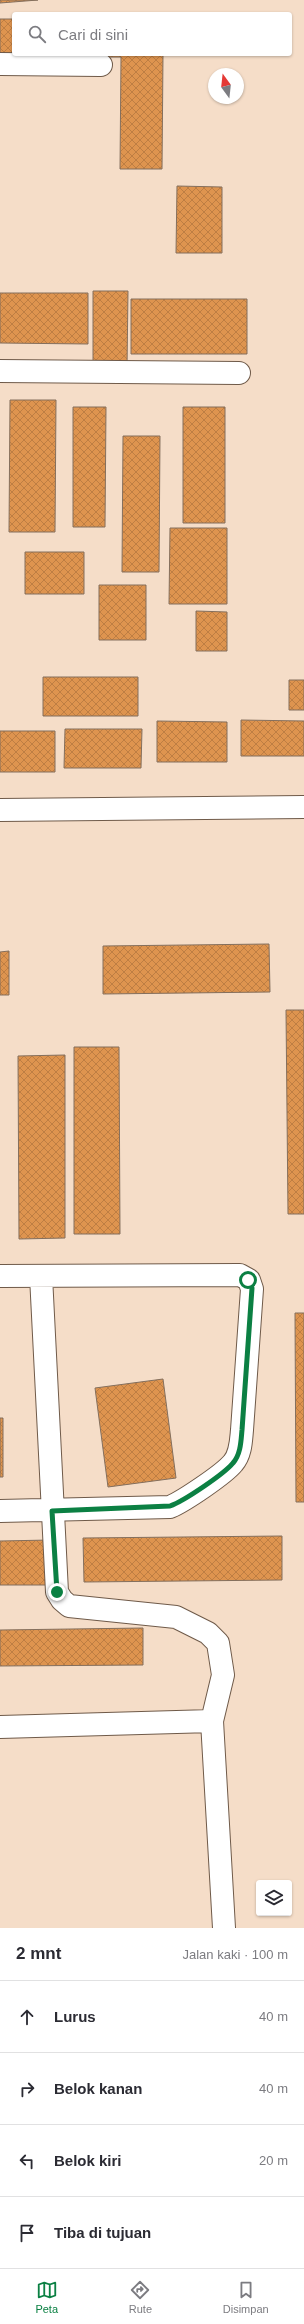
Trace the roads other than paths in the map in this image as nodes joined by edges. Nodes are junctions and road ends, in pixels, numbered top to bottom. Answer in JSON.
{"nodes":[{"id":1,"x":0,"y":64,"type":"edge"},
{"id":2,"x":101,"y":65,"type":"dead end"},
{"id":3,"x":0,"y":371,"type":"edge"},
{"id":4,"x":238,"y":373,"type":"dead end"},
{"id":5,"x":304,"y":807,"type":"edge"},
{"id":6,"x":0,"y":810,"type":"edge"},
{"id":7,"x":0,"y":1276,"type":"edge"},
{"id":8,"x":41,"y":1276,"type":"junction"},
{"id":9,"x":0,"y":1511,"type":"edge"},
{"id":10,"x":52,"y":1511,"type":"junction"},
{"id":11,"x":212,"y":1721,"type":"junction"},
{"id":12,"x":0,"y":1727,"type":"edge"},
{"id":13,"x":224,"y":1928,"type":"edge"}],
"edges":[{"from":1,"to":2,"type":"street"},
{"from":3,"to":4,"type":"street"},
{"from":5,"to":6,"type":"street"},
{"from":7,"to":8,"type":"street"},
{"from":8,"to":10,"type":"street"},
{"from":8,"to":10,"type":"street"},
{"from":9,"to":10,"type":"street"},
{"from":10,"to":11,"type":"street"},
{"from":11,"to":12,"type":"street"},
{"from":11,"to":13,"type":"street"}]}
